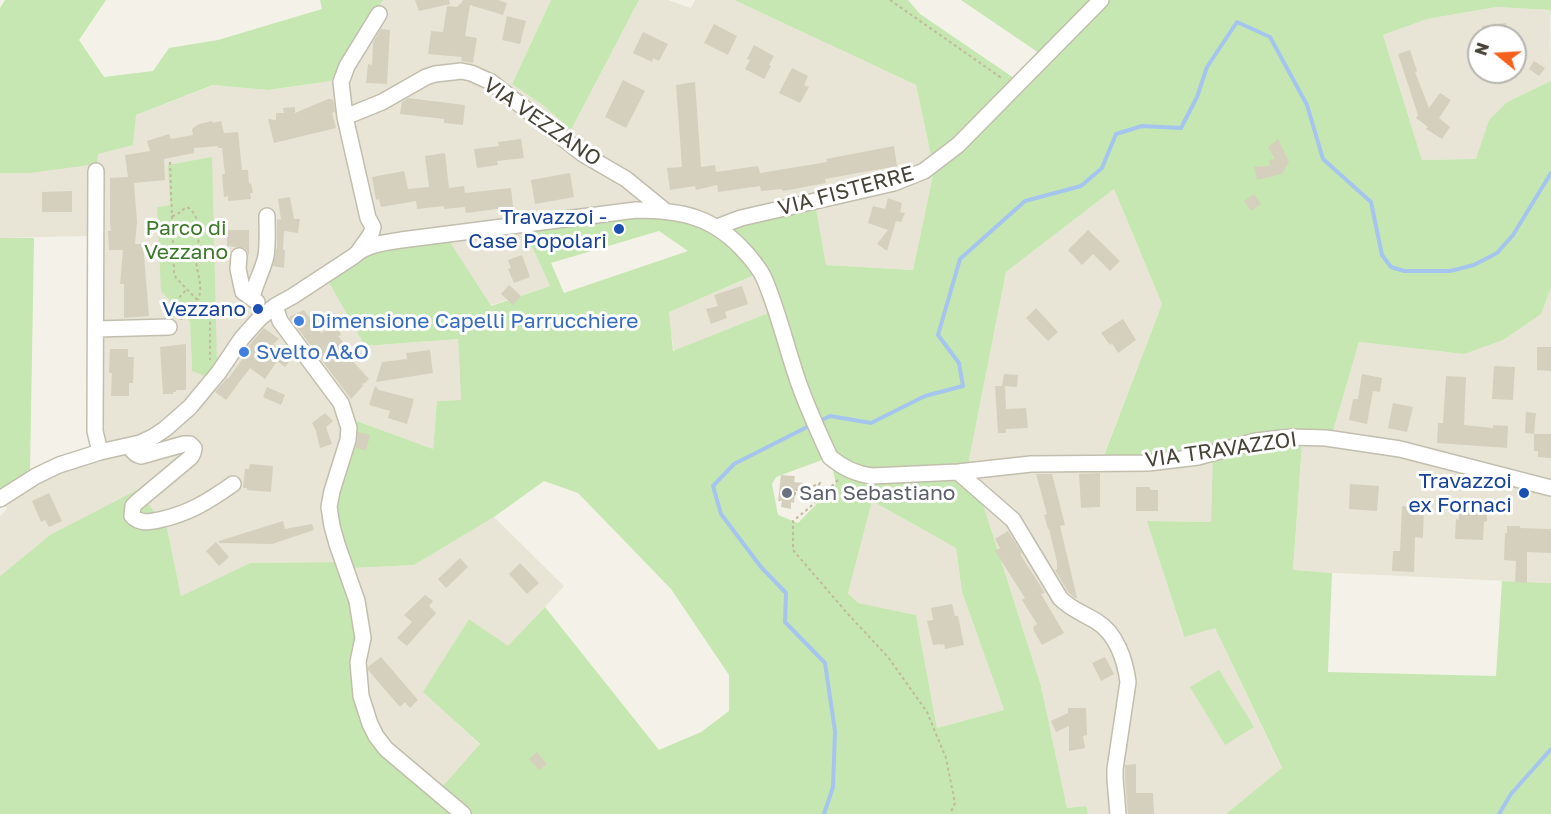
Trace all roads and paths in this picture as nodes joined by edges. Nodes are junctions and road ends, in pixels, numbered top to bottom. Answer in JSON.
{"nodes":[{"id":1,"x":890,"y":0,"type":"edge"},
{"id":2,"x":1101,"y":0,"type":"edge"},
{"id":3,"x":379,"y":14,"type":"dead end"},
{"id":4,"x":1015,"y":87,"type":"junction"},
{"id":5,"x":345,"y":117,"type":"junction"},
{"id":6,"x":170,"y":162,"type":"dead end"},
{"id":7,"x":96,"y":171,"type":"dead end"},
{"id":8,"x":664,"y":210,"type":"junction"},
{"id":9,"x":172,"y":216,"type":"junction"},
{"id":10,"x":267,"y":216,"type":"dead end"},
{"id":11,"x":717,"y":227,"type":"junction"},
{"id":12,"x":359,"y":250,"type":"junction"},
{"id":13,"x":261,"y":271,"type":"junction"},
{"id":14,"x":187,"y":289,"type":"junction"},
{"id":15,"x":252,"y":298,"type":"junction"},
{"id":16,"x":198,"y":300,"type":"junction"},
{"id":17,"x":272,"y":308,"type":"junction"},
{"id":18,"x":169,"y":327,"type":"joint"},
{"id":19,"x":96,"y":329,"type":"junction"},
{"id":20,"x":219,"y":372,"type":"junction"},
{"id":21,"x":129,"y":446,"type":"junction"},
{"id":22,"x":100,"y":452,"type":"junction"},
{"id":23,"x":958,"y":472,"type":"junction"},
{"id":24,"x":837,"y":480,"type":"dead end"},
{"id":25,"x":233,"y":484,"type":"dead end"},
{"id":26,"x":1551,"y":488,"type":"edge"},
{"id":27,"x":814,"y":492,"type":"joint"},
{"id":28,"x":0,"y":499,"type":"edge"},
{"id":29,"x":463,"y":814,"type":"edge"},
{"id":30,"x":950,"y":814,"type":"edge"},
{"id":31,"x":1118,"y":814,"type":"edge"}],
"edges":[{"from":1,"to":4,"type":"path"},
{"from":2,"to":4,"type":"street","name":"VIA FISTERRE"},
{"from":3,"to":5,"type":"street","name":"VIA VEZZANO"},
{"from":4,"to":11,"type":"street","name":"VIA FISTERRE"},
{"from":5,"to":8,"type":"street","name":"VIA VEZZANO"},
{"from":5,"to":12,"type":"street","name":"VIA VEZZANO"},
{"from":6,"to":9,"type":"path"},
{"from":7,"to":19,"type":"street"},
{"from":8,"to":11,"type":"street","name":"VIA VEZZANO"},
{"from":8,"to":12,"type":"street","name":"VIA VEZZANO"},
{"from":9,"to":14,"type":"path"},
{"from":9,"to":16,"type":"path"},
{"from":10,"to":13,"type":"street"},
{"from":11,"to":23,"type":"street","name":"VIA TRAVAZZOI"},
{"from":12,"to":17,"type":"street","name":"VIA VEZZANO"},
{"from":13,"to":15,"type":"street"},
{"from":13,"to":15,"type":"street"},
{"from":14,"to":16,"type":"path"},
{"from":14,"to":18,"type":"path"},
{"from":15,"to":17,"type":"street"},
{"from":16,"to":20,"type":"path"},
{"from":17,"to":20,"type":"street","name":"VIA VEZZANO"},
{"from":17,"to":29,"type":"street"},
{"from":18,"to":19,"type":"street"},
{"from":19,"to":22,"type":"street"},
{"from":20,"to":21,"type":"street","name":"VIA VEZZANO"},
{"from":21,"to":22,"type":"street","name":"VIA VEZZANO"},
{"from":21,"to":25,"type":"street","name":"VIA VEZZANO"},
{"from":22,"to":28,"type":"street","name":"VIA VEZZANO"},
{"from":23,"to":26,"type":"street","name":"VIA TRAVAZZOI"},
{"from":23,"to":31,"type":"street"},
{"from":24,"to":30,"type":"path"},
{"from":27,"to":27,"type":"path"}]}
